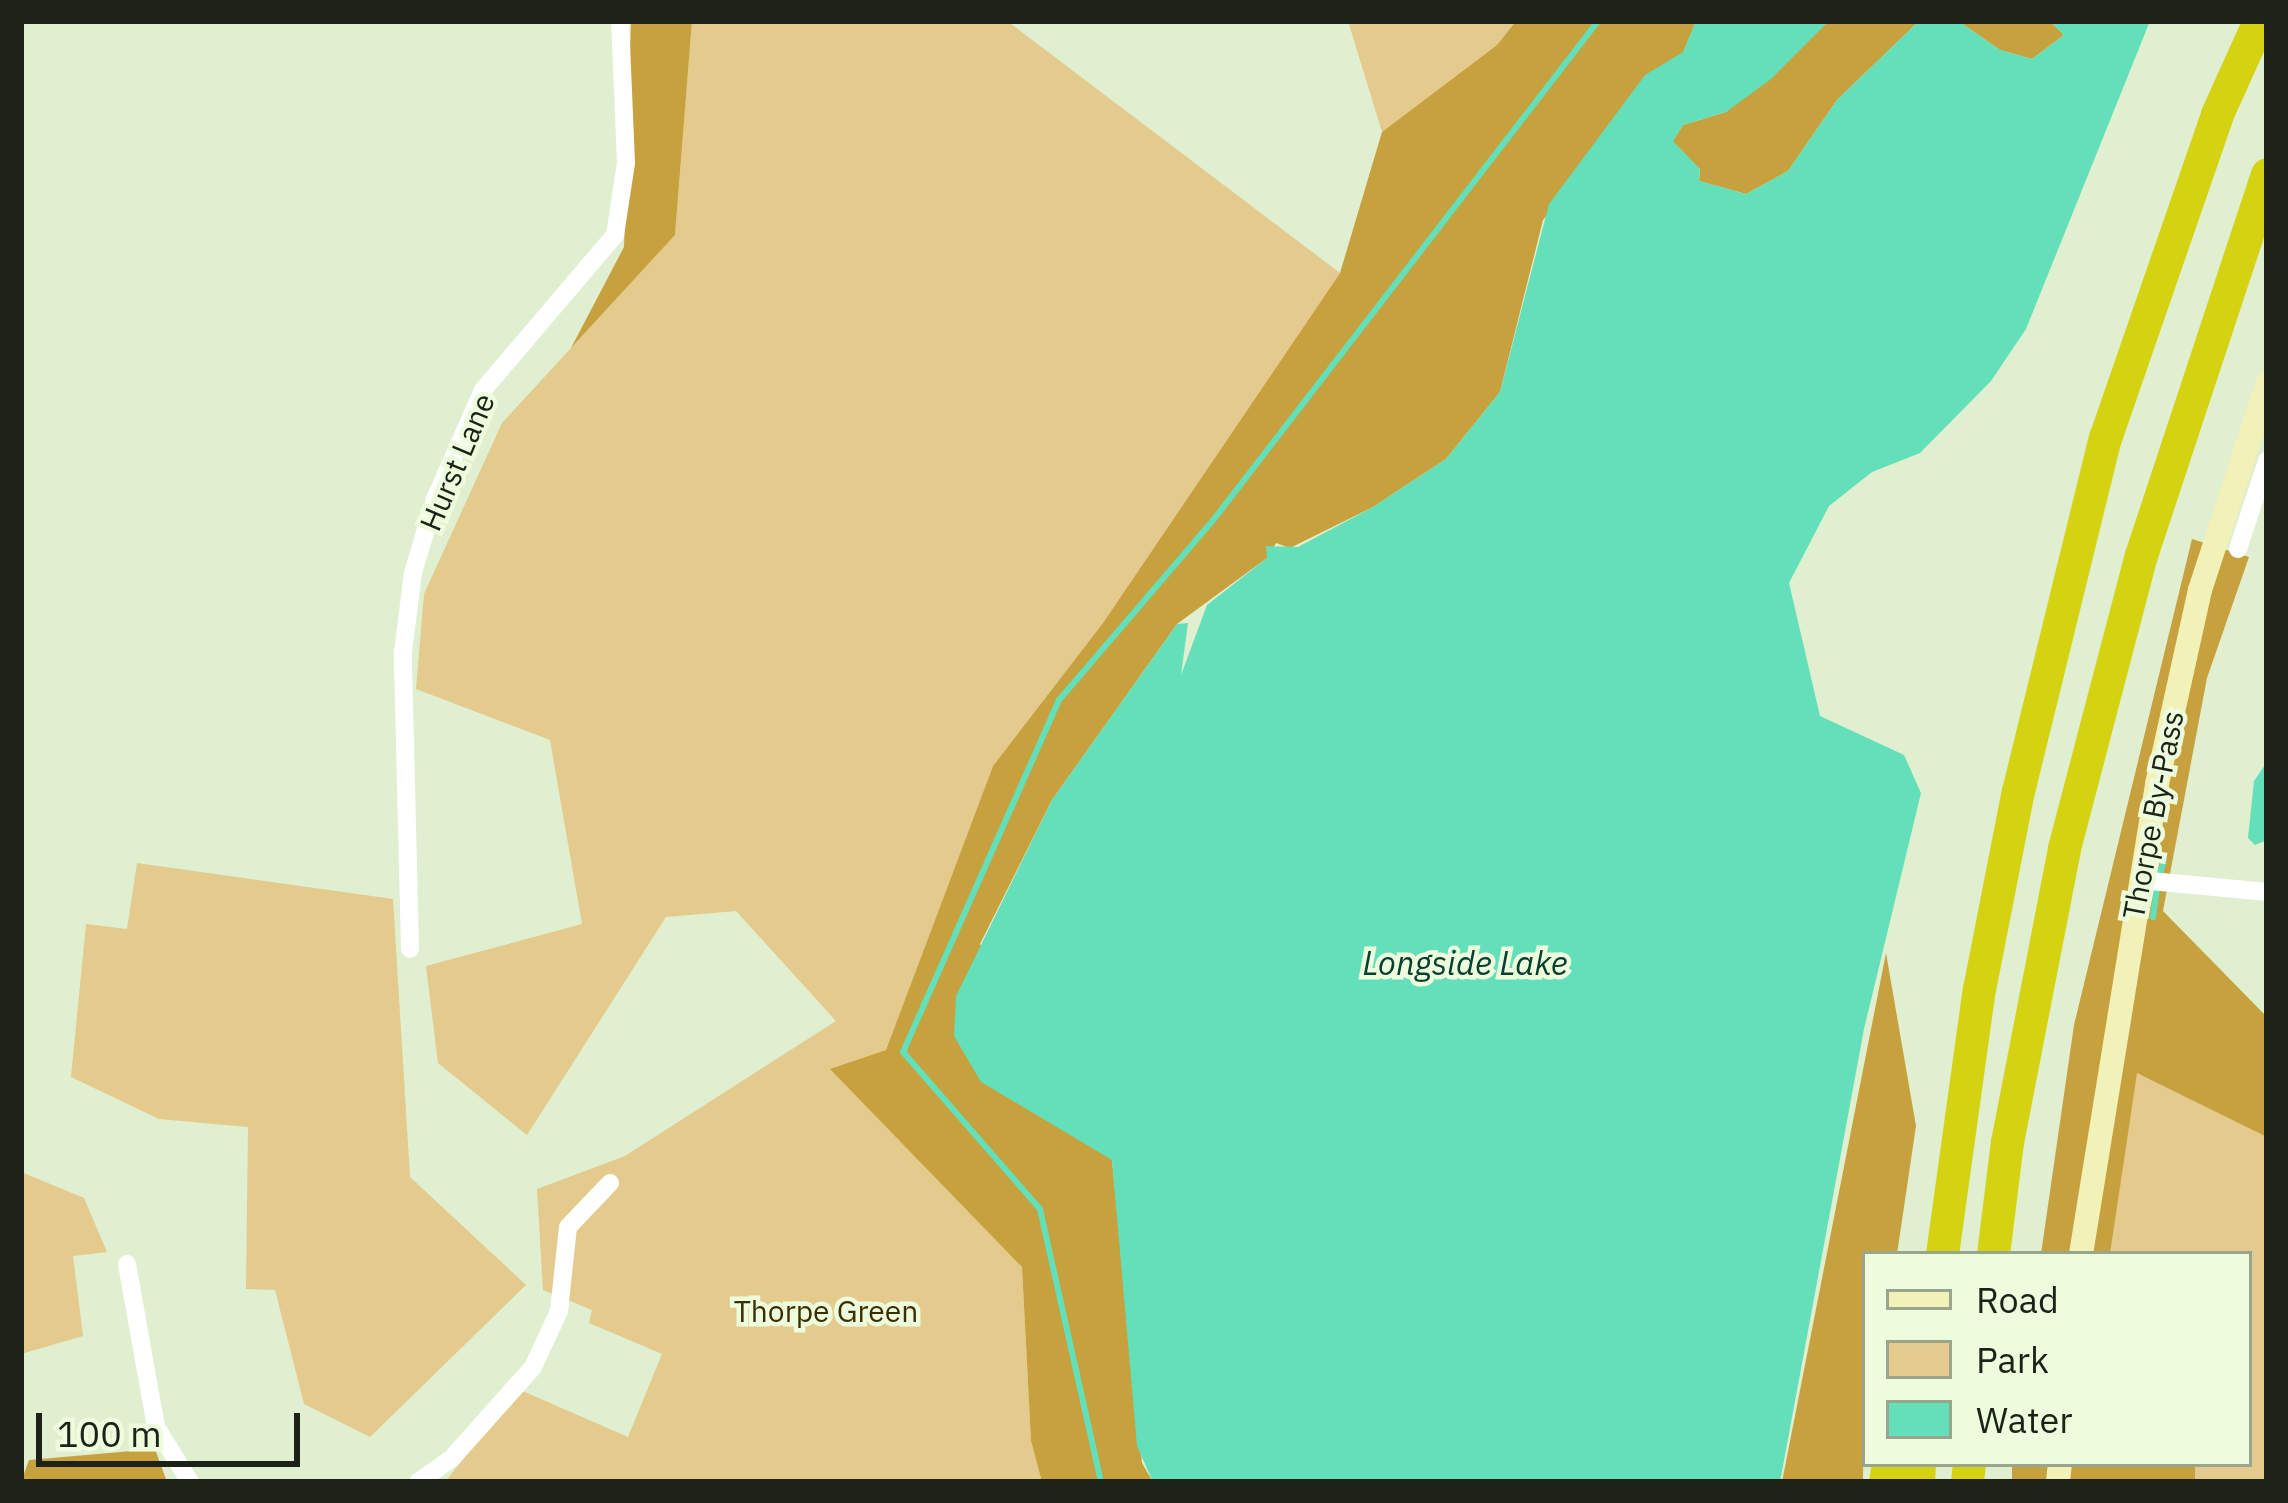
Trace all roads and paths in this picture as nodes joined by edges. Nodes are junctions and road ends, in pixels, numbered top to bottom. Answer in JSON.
{"nodes":[{"id":1,"x":620,"y":21,"type":"edge"},
{"id":2,"x":2258,"y":21,"type":"edge"},
{"id":3,"x":2267,"y":174,"type":"edge"},
{"id":4,"x":2267,"y":386,"type":"edge"},
{"id":5,"x":2267,"y":461,"type":"edge"},
{"id":6,"x":2267,"y":541,"type":"edge"},
{"id":7,"x":2140,"y":880,"type":"junction"},
{"id":8,"x":2267,"y":892,"type":"edge"},
{"id":9,"x":410,"y":949,"type":"dead end"},
{"id":10,"x":610,"y":1183,"type":"dead end"},
{"id":11,"x":1944,"y":1237,"type":"edge"},
{"id":12,"x":1995,"y":1251,"type":"edge"},
{"id":13,"x":2081,"y":1251,"type":"edge"},
{"id":14,"x":127,"y":1264,"type":"dead end"},
{"id":15,"x":190,"y":1482,"type":"edge"},
{"id":16,"x":418,"y":1482,"type":"edge"}],
"edges":[{"from":1,"to":9,"type":"street","name":"Hurst Lane"},
{"from":2,"to":11,"type":"highway"},
{"from":3,"to":12,"type":"highway"},
{"from":4,"to":7,"type":"main road","name":"Thorpe By-Pass"},
{"from":5,"to":6,"type":"street"},
{"from":7,"to":8,"type":"street"},
{"from":7,"to":13,"type":"main road","name":"Thorpe By-Pass"},
{"from":10,"to":16,"type":"street"},
{"from":14,"to":15,"type":"street"}]}
